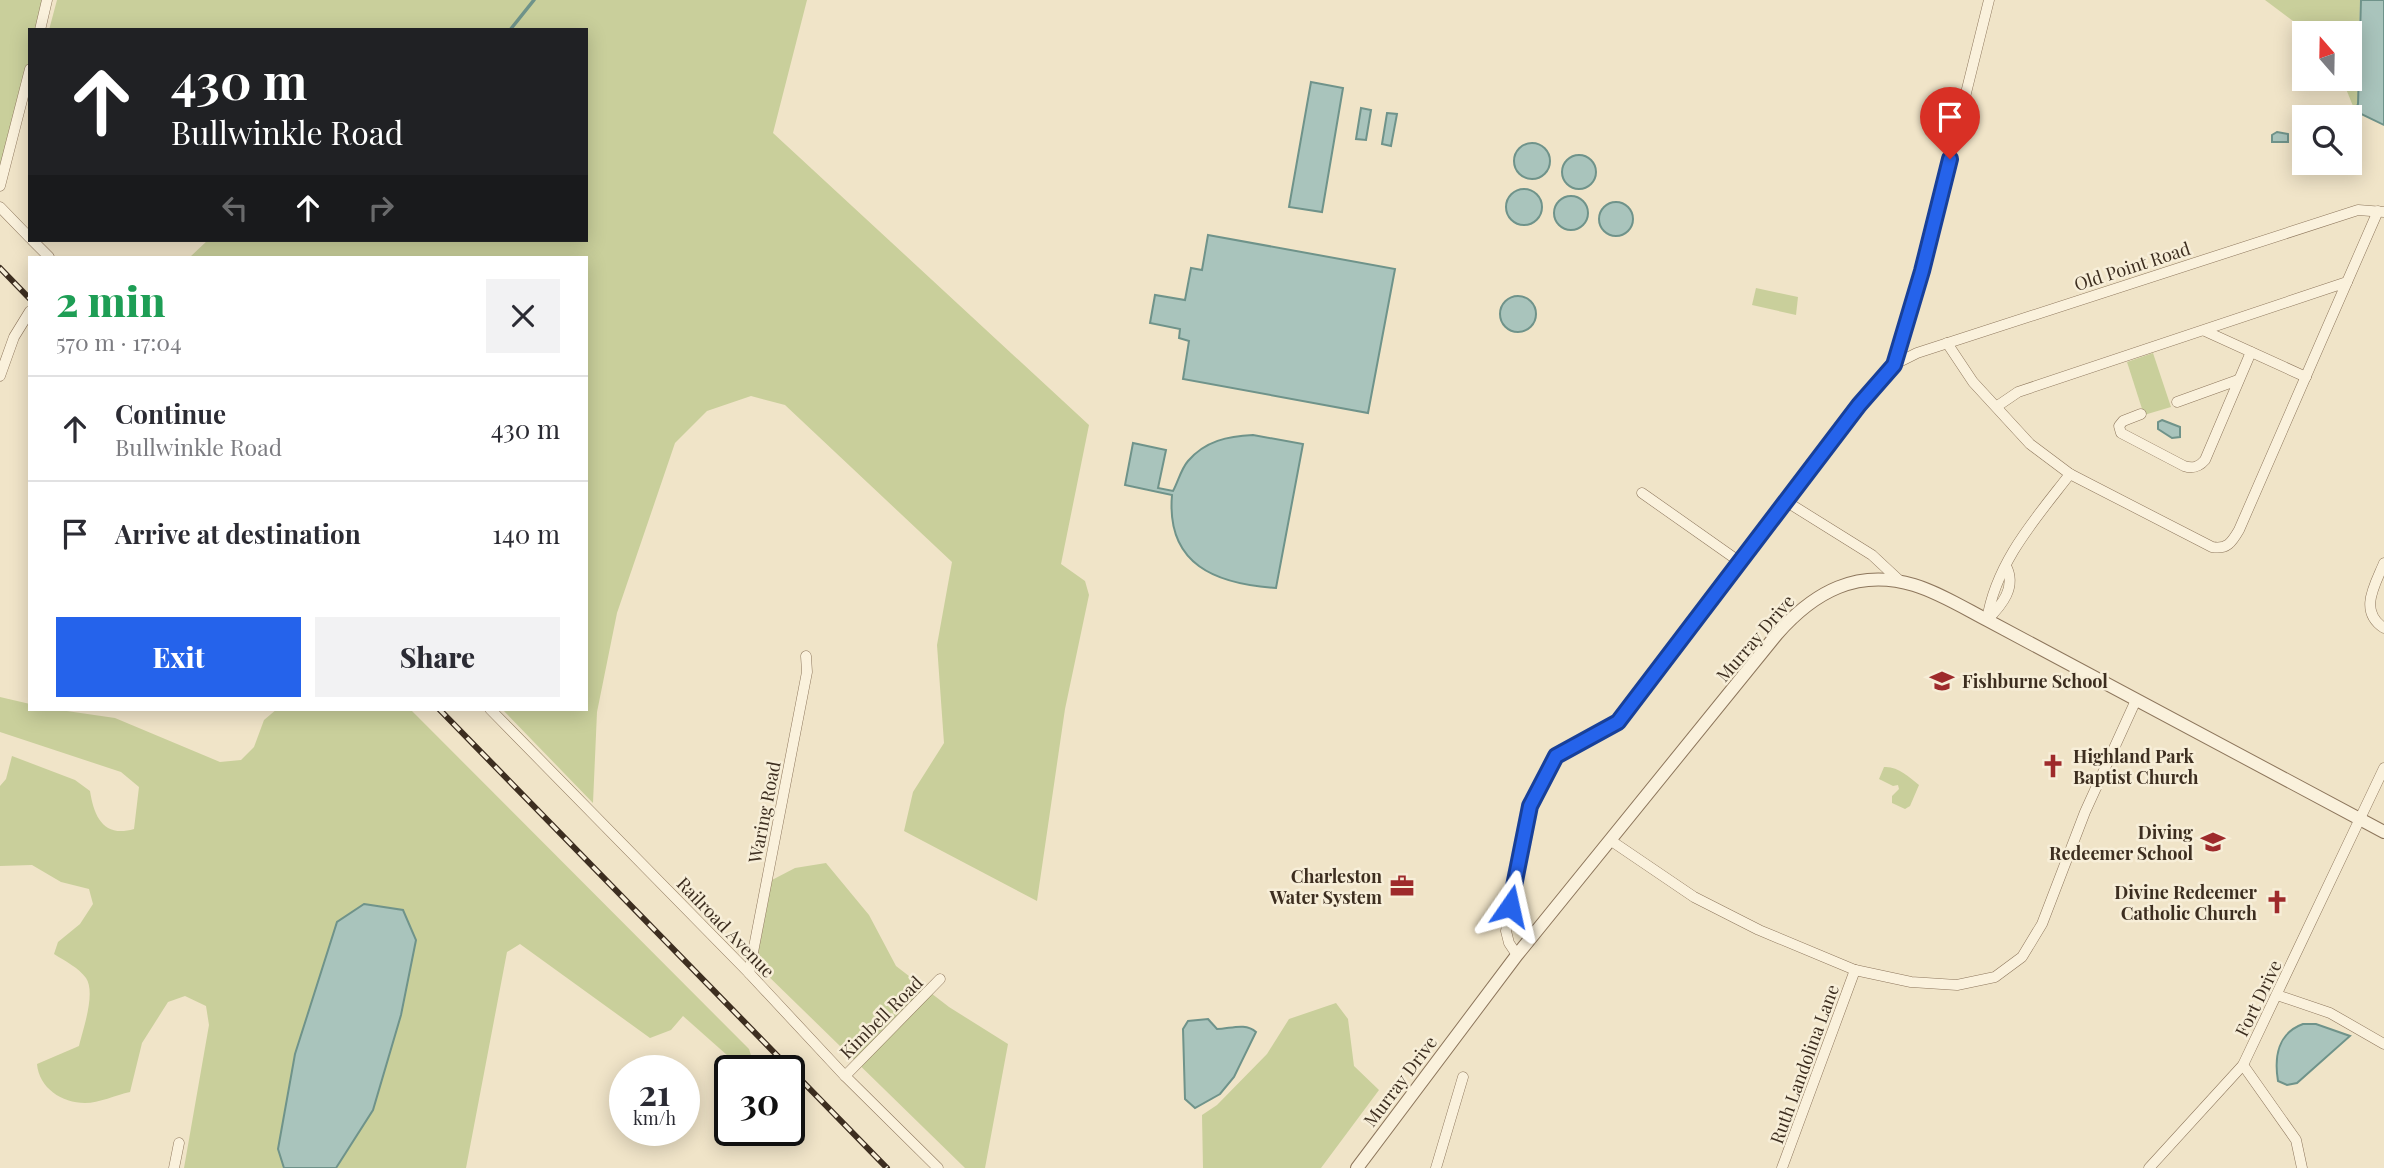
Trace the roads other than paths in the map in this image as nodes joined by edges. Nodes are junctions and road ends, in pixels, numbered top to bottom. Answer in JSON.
{"nodes":[{"id":1,"x":47,"y":0,"type":"edge"},
{"id":2,"x":1989,"y":0,"type":"edge"},
{"id":3,"x":40,"y":28,"type":"edge"},
{"id":4,"x":28,"y":77,"type":"edge"},
{"id":5,"x":0,"y":186,"type":"edge"},
{"id":6,"x":0,"y":207,"type":"edge"},
{"id":7,"x":2381,"y":211,"type":"edge"},
{"id":8,"x":28,"y":236,"type":"edge"},
{"id":9,"x":34,"y":242,"type":"edge"},
{"id":10,"x":48,"y":256,"type":"edge"},
{"id":11,"x":2347,"y":282,"type":"junction"},
{"id":12,"x":28,"y":314,"type":"edge"},
{"id":13,"x":2204,"y":331,"type":"junction"},
{"id":14,"x":1947,"y":343,"type":"junction"},
{"id":15,"x":2251,"y":352,"type":"junction"},
{"id":16,"x":1894,"y":365,"type":"junction"},
{"id":17,"x":0,"y":376,"type":"edge"},
{"id":18,"x":2306,"y":377,"type":"junction"},
{"id":19,"x":2238,"y":380,"type":"junction"},
{"id":20,"x":2177,"y":402,"type":"dead end"},
{"id":21,"x":1996,"y":407,"type":"junction"},
{"id":22,"x":2141,"y":414,"type":"dead end"},
{"id":23,"x":2070,"y":474,"type":"junction"},
{"id":24,"x":1642,"y":493,"type":"dead end"},
{"id":25,"x":1787,"y":502,"type":"junction"},
{"id":26,"x":1740,"y":562,"type":"junction"},
{"id":27,"x":2384,"y":563,"type":"edge"},
{"id":28,"x":1902,"y":582,"type":"junction"},
{"id":29,"x":1987,"y":620,"type":"junction"},
{"id":30,"x":2384,"y":628,"type":"edge"},
{"id":31,"x":806,"y":656,"type":"dead end"},
{"id":32,"x":2136,"y":700,"type":"junction"},
{"id":33,"x":492,"y":711,"type":"edge"},
{"id":34,"x":2384,"y":768,"type":"edge"},
{"id":35,"x":2359,"y":819,"type":"junction"},
{"id":36,"x":2384,"y":832,"type":"edge"},
{"id":37,"x":1610,"y":840,"type":"junction"},
{"id":38,"x":1517,"y":955,"type":"junction"},
{"id":39,"x":1856,"y":970,"type":"junction"},
{"id":40,"x":749,"y":973,"type":"junction"},
{"id":41,"x":940,"y":979,"type":"dead end"},
{"id":42,"x":2277,"y":995,"type":"junction"},
{"id":43,"x":2384,"y":1044,"type":"edge"},
{"id":44,"x":2243,"y":1065,"type":"junction"},
{"id":45,"x":845,"y":1076,"type":"junction"},
{"id":46,"x":1463,"y":1077,"type":"dead end"},
{"id":47,"x":179,"y":1143,"type":"dead end"},
{"id":48,"x":174,"y":1168,"type":"edge"},
{"id":49,"x":938,"y":1168,"type":"edge"},
{"id":50,"x":1357,"y":1168,"type":"edge"},
{"id":51,"x":1436,"y":1168,"type":"edge"},
{"id":52,"x":1782,"y":1168,"type":"edge"},
{"id":53,"x":2149,"y":1168,"type":"edge"},
{"id":54,"x":2302,"y":1168,"type":"edge"}],
"edges":[{"from":1,"to":3,"type":"street"},
{"from":2,"to":16,"type":"street"},
{"from":4,"to":5,"type":"street"},
{"from":6,"to":8,"type":"street"},
{"from":7,"to":11,"type":"street"},
{"from":7,"to":14,"type":"street","name":"Old Point Road"},
{"from":9,"to":10,"type":"street"},
{"from":11,"to":13,"type":"street"},
{"from":11,"to":18,"type":"street"},
{"from":12,"to":17,"type":"street"},
{"from":13,"to":15,"type":"street"},
{"from":13,"to":21,"type":"street"},
{"from":14,"to":16,"type":"street","name":"Old Point Road"},
{"from":14,"to":21,"type":"street"},
{"from":15,"to":18,"type":"street"},
{"from":15,"to":19,"type":"street"},
{"from":16,"to":25,"type":"street"},
{"from":18,"to":23,"type":"street"},
{"from":19,"to":20,"type":"street"},
{"from":19,"to":22,"type":"street"},
{"from":21,"to":23,"type":"street"},
{"from":23,"to":29,"type":"street"},
{"from":24,"to":26,"type":"street"},
{"from":25,"to":26,"type":"street"},
{"from":25,"to":28,"type":"street"},
{"from":26,"to":38,"type":"street"},
{"from":27,"to":30,"type":"street"},
{"from":28,"to":29,"type":"street","name":"Murray Drive"},
{"from":28,"to":37,"type":"street","name":"Murray Drive"},
{"from":29,"to":32,"type":"street","name":"Murray Drive"},
{"from":31,"to":40,"type":"street","name":"Waring Road"},
{"from":32,"to":35,"type":"street","name":"Murray Drive"},
{"from":32,"to":39,"type":"street"},
{"from":33,"to":40,"type":"street","name":"Railroad Avenue"},
{"from":34,"to":35,"type":"street","name":"Fort Drive"},
{"from":35,"to":36,"type":"street","name":"Murray Drive"},
{"from":35,"to":42,"type":"street","name":"Fort Drive"},
{"from":37,"to":38,"type":"street","name":"Murray Drive"},
{"from":37,"to":39,"type":"street"},
{"from":38,"to":50,"type":"street","name":"Murray Drive"},
{"from":39,"to":52,"type":"street","name":"Ruth Landolina Lane"},
{"from":40,"to":45,"type":"street","name":"Railroad Avenue"},
{"from":41,"to":45,"type":"street","name":"Kimbell Road"},
{"from":42,"to":43,"type":"street"},
{"from":42,"to":44,"type":"street","name":"Fort Drive"},
{"from":44,"to":53,"type":"street","name":"Fort Drive"},
{"from":44,"to":54,"type":"street"},
{"from":45,"to":49,"type":"street","name":"Railroad Avenue"},
{"from":46,"to":51,"type":"street"},
{"from":47,"to":48,"type":"street"}]}
